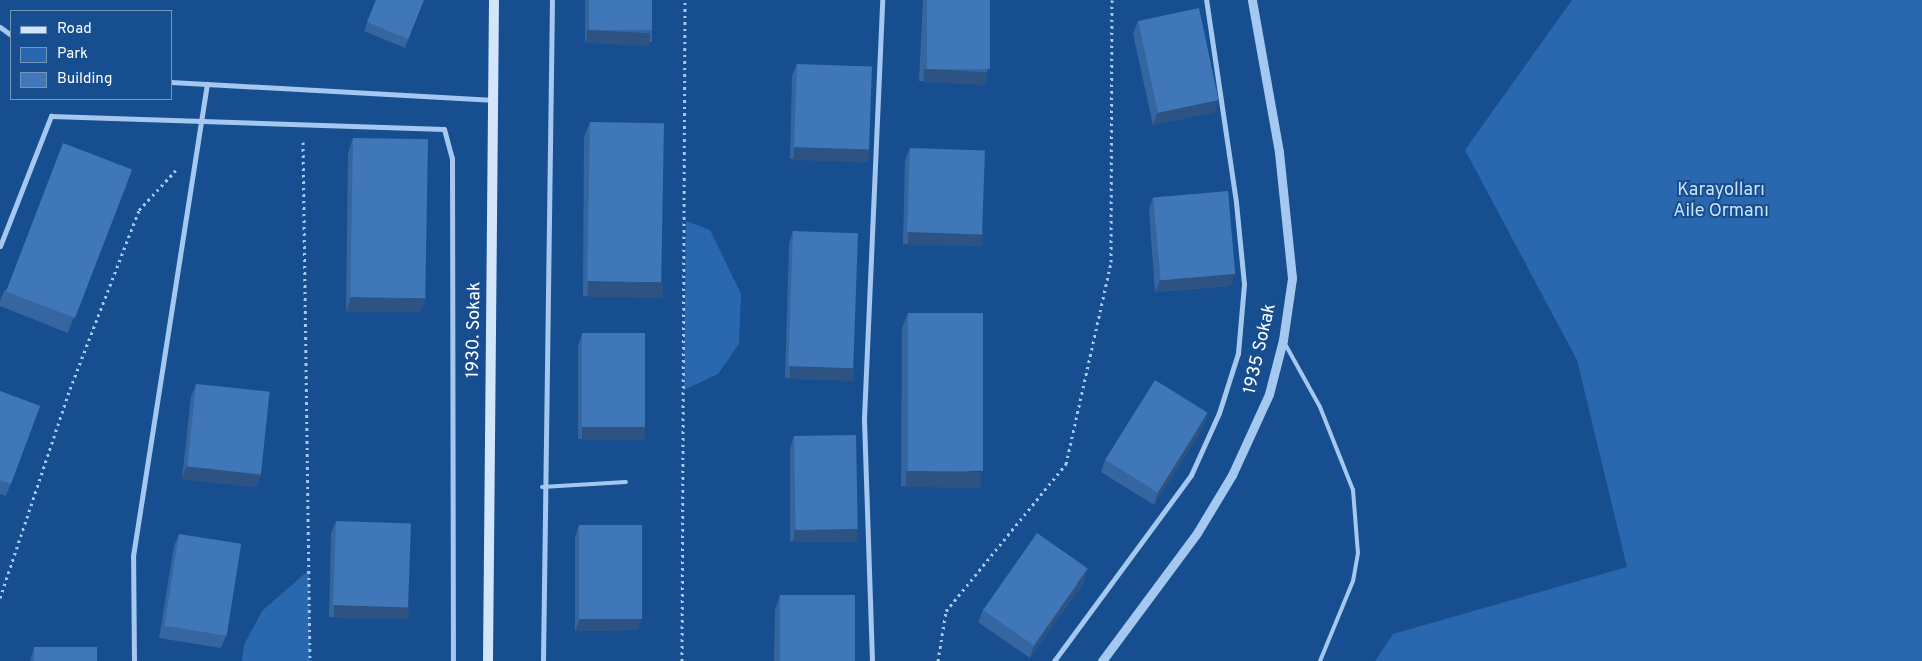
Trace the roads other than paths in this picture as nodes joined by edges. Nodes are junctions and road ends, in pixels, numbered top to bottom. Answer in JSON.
{"nodes":[{"id":1,"x":494,"y":0,"type":"edge"},
{"id":2,"x":552,"y":0,"type":"edge"},
{"id":3,"x":882,"y":0,"type":"edge"},
{"id":4,"x":1206,"y":0,"type":"edge"},
{"id":5,"x":1252,"y":0,"type":"edge"},
{"id":6,"x":172,"y":82,"type":"edge"},
{"id":7,"x":207,"y":84,"type":"junction"},
{"id":8,"x":494,"y":100,"type":"junction"},
{"id":9,"x":201,"y":121,"type":"junction"},
{"id":10,"x":0,"y":246,"type":"edge"},
{"id":11,"x":1283,"y":340,"type":"junction"},
{"id":12,"x":626,"y":482,"type":"dead end"},
{"id":13,"x":542,"y":487,"type":"junction"},
{"id":14,"x":134,"y":661,"type":"edge"},
{"id":15,"x":453,"y":661,"type":"edge"},
{"id":16,"x":488,"y":661,"type":"edge"},
{"id":17,"x":543,"y":661,"type":"edge"},
{"id":18,"x":872,"y":661,"type":"edge"},
{"id":19,"x":1054,"y":661,"type":"edge"},
{"id":20,"x":1102,"y":661,"type":"edge"},
{"id":21,"x":1320,"y":661,"type":"edge"}],
"edges":[{"from":1,"to":8,"type":"main road","name":"1930. Sokak"},
{"from":2,"to":13,"type":"street"},
{"from":3,"to":18,"type":"street"},
{"from":4,"to":19,"type":"street"},
{"from":5,"to":11,"type":"street","name":"1935 Sokak"},
{"from":6,"to":7,"type":"street"},
{"from":7,"to":8,"type":"street"},
{"from":7,"to":9,"type":"street"},
{"from":8,"to":16,"type":"main road","name":"1930. Sokak"},
{"from":9,"to":10,"type":"street"},
{"from":9,"to":14,"type":"street"},
{"from":9,"to":15,"type":"street"},
{"from":11,"to":20,"type":"street","name":"1935 Sokak"},
{"from":11,"to":21,"type":"lane"},
{"from":12,"to":13,"type":"lane"},
{"from":13,"to":17,"type":"street"}]}
